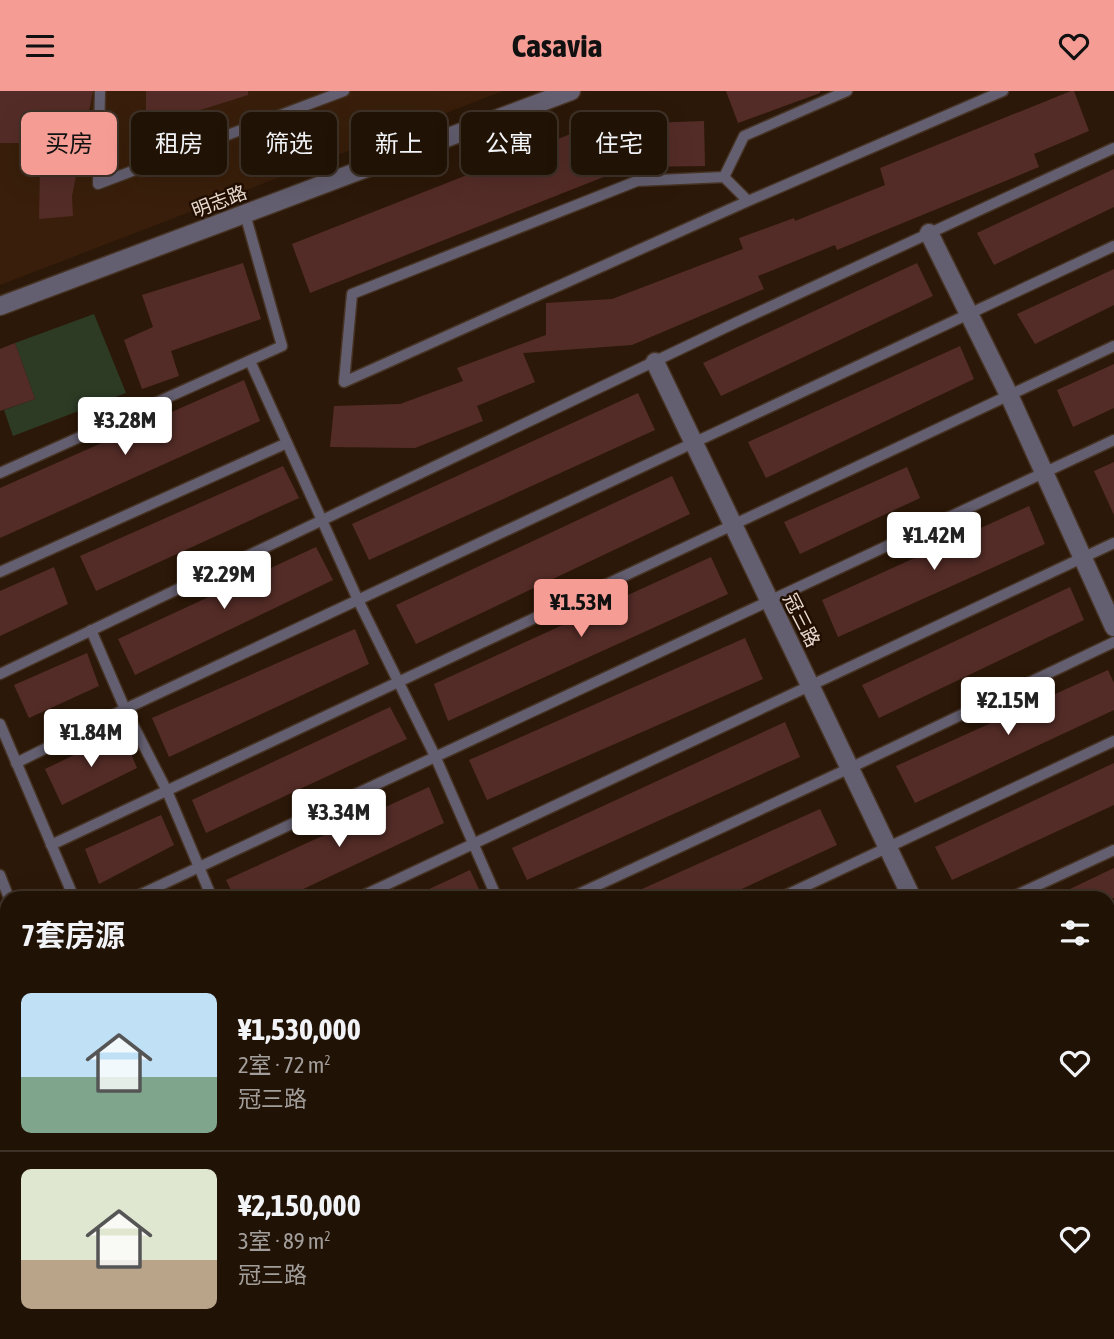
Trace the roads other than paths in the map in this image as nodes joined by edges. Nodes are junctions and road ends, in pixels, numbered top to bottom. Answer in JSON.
{"nodes":[{"id":1,"x":100,"y":91,"type":"edge"},
{"id":2,"x":344,"y":91,"type":"edge"},
{"id":3,"x":571,"y":91,"type":"edge"},
{"id":4,"x":846,"y":91,"type":"edge"},
{"id":5,"x":1003,"y":91,"type":"edge"},
{"id":6,"x":1114,"y":148,"type":"edge"},
{"id":7,"x":724,"y":177,"type":"junction"},
{"id":8,"x":748,"y":201,"type":"junction"},
{"id":9,"x":245,"y":214,"type":"junction"},
{"id":10,"x":929,"y":233,"type":"junction"},
{"id":11,"x":1114,"y":246,"type":"edge"},
{"id":12,"x":0,"y":306,"type":"edge"},
{"id":13,"x":970,"y":314,"type":"junction"},
{"id":14,"x":1114,"y":346,"type":"edge"},
{"id":15,"x":250,"y":361,"type":"junction"},
{"id":16,"x":655,"y":362,"type":"junction"},
{"id":17,"x":1009,"y":395,"type":"junction"},
{"id":18,"x":1114,"y":440,"type":"edge"},
{"id":19,"x":287,"y":443,"type":"junction"},
{"id":20,"x":694,"y":443,"type":"junction"},
{"id":21,"x":0,"y":473,"type":"edge"},
{"id":22,"x":1042,"y":473,"type":"junction"},
{"id":23,"x":322,"y":521,"type":"junction"},
{"id":24,"x":732,"y":525,"type":"junction"},
{"id":25,"x":1114,"y":543,"type":"edge"},
{"id":26,"x":1082,"y":558,"type":"junction"},
{"id":27,"x":0,"y":572,"type":"edge"},
{"id":28,"x":358,"y":600,"type":"junction"},
{"id":29,"x":768,"y":600,"type":"junction"},
{"id":30,"x":1114,"y":627,"type":"edge"},
{"id":31,"x":91,"y":630,"type":"junction"},
{"id":32,"x":1114,"y":642,"type":"edge"},
{"id":33,"x":0,"y":674,"type":"edge"},
{"id":34,"x":398,"y":682,"type":"junction"},
{"id":35,"x":811,"y":685,"type":"junction"},
{"id":36,"x":125,"y":709,"type":"junction"},
{"id":37,"x":0,"y":724,"type":"edge"},
{"id":38,"x":1114,"y":741,"type":"edge"},
{"id":39,"x":435,"y":756,"type":"junction"},
{"id":40,"x":16,"y":763,"type":"junction"},
{"id":41,"x":850,"y":768,"type":"junction"},
{"id":42,"x":166,"y":791,"type":"junction"},
{"id":43,"x":473,"y":844,"type":"junction"},
{"id":44,"x":51,"y":845,"type":"junction"},
{"id":45,"x":888,"y":848,"type":"junction"},
{"id":46,"x":1114,"y":850,"type":"edge"},
{"id":47,"x":197,"y":866,"type":"junction"},
{"id":48,"x":0,"y":874,"type":"edge"},
{"id":49,"x":6,"y":891,"type":"edge"},
{"id":50,"x":71,"y":891,"type":"edge"},
{"id":51,"x":147,"y":891,"type":"edge"},
{"id":52,"x":209,"y":891,"type":"edge"},
{"id":53,"x":373,"y":891,"type":"edge"},
{"id":54,"x":494,"y":891,"type":"edge"},
{"id":55,"x":585,"y":891,"type":"edge"},
{"id":56,"x":795,"y":891,"type":"edge"},
{"id":57,"x":909,"y":891,"type":"edge"},
{"id":58,"x":1025,"y":891,"type":"edge"}],
"edges":[{"from":1,"to":2,"type":"lane"},
{"from":3,"to":9,"type":"street","name":"明志路"},
{"from":4,"to":7,"type":"lane"},
{"from":5,"to":8,"type":"lane"},
{"from":6,"to":10,"type":"lane"},
{"from":7,"to":8,"type":"lane"},
{"from":7,"to":8,"type":"lane"},
{"from":9,"to":12,"type":"street","name":"明志路"},
{"from":9,"to":15,"type":"lane"},
{"from":10,"to":13,"type":"street"},
{"from":10,"to":16,"type":"lane"},
{"from":11,"to":13,"type":"lane"},
{"from":13,"to":17,"type":"street"},
{"from":13,"to":20,"type":"lane"},
{"from":14,"to":17,"type":"lane"},
{"from":15,"to":19,"type":"lane"},
{"from":15,"to":21,"type":"lane"},
{"from":16,"to":20,"type":"street","name":"冠三路"},
{"from":16,"to":23,"type":"lane"},
{"from":17,"to":22,"type":"street"},
{"from":17,"to":24,"type":"lane"},
{"from":18,"to":22,"type":"lane"},
{"from":19,"to":23,"type":"lane"},
{"from":19,"to":27,"type":"lane"},
{"from":20,"to":24,"type":"street","name":"冠三路"},
{"from":20,"to":28,"type":"lane"},
{"from":22,"to":26,"type":"street"},
{"from":22,"to":29,"type":"lane"},
{"from":23,"to":28,"type":"lane"},
{"from":23,"to":31,"type":"lane"},
{"from":24,"to":29,"type":"street","name":"冠三路"},
{"from":24,"to":34,"type":"lane"},
{"from":25,"to":26,"type":"lane"},
{"from":26,"to":30,"type":"street"},
{"from":26,"to":35,"type":"lane"},
{"from":28,"to":34,"type":"lane"},
{"from":28,"to":36,"type":"lane"},
{"from":29,"to":35,"type":"street","name":"冠三路"},
{"from":29,"to":39,"type":"lane"},
{"from":31,"to":33,"type":"lane"},
{"from":31,"to":36,"type":"lane"},
{"from":32,"to":41,"type":"lane"},
{"from":34,"to":39,"type":"lane"},
{"from":34,"to":42,"type":"lane"},
{"from":35,"to":41,"type":"street","name":"冠三路"},
{"from":35,"to":43,"type":"lane"},
{"from":36,"to":40,"type":"lane"},
{"from":36,"to":42,"type":"lane"},
{"from":37,"to":40,"type":"lane"},
{"from":38,"to":45,"type":"lane"},
{"from":39,"to":43,"type":"lane"},
{"from":39,"to":47,"type":"lane"},
{"from":40,"to":44,"type":"lane"},
{"from":41,"to":45,"type":"street","name":"冠三路"},
{"from":41,"to":55,"type":"lane"},
{"from":42,"to":44,"type":"lane"},
{"from":42,"to":47,"type":"lane"},
{"from":43,"to":53,"type":"lane"},
{"from":43,"to":54,"type":"lane"},
{"from":44,"to":50,"type":"lane"},
{"from":45,"to":56,"type":"lane"},
{"from":45,"to":57,"type":"street","name":"冠三路"},
{"from":46,"to":58,"type":"lane"},
{"from":47,"to":51,"type":"lane"},
{"from":47,"to":52,"type":"lane"},
{"from":48,"to":49,"type":"lane"}]}
